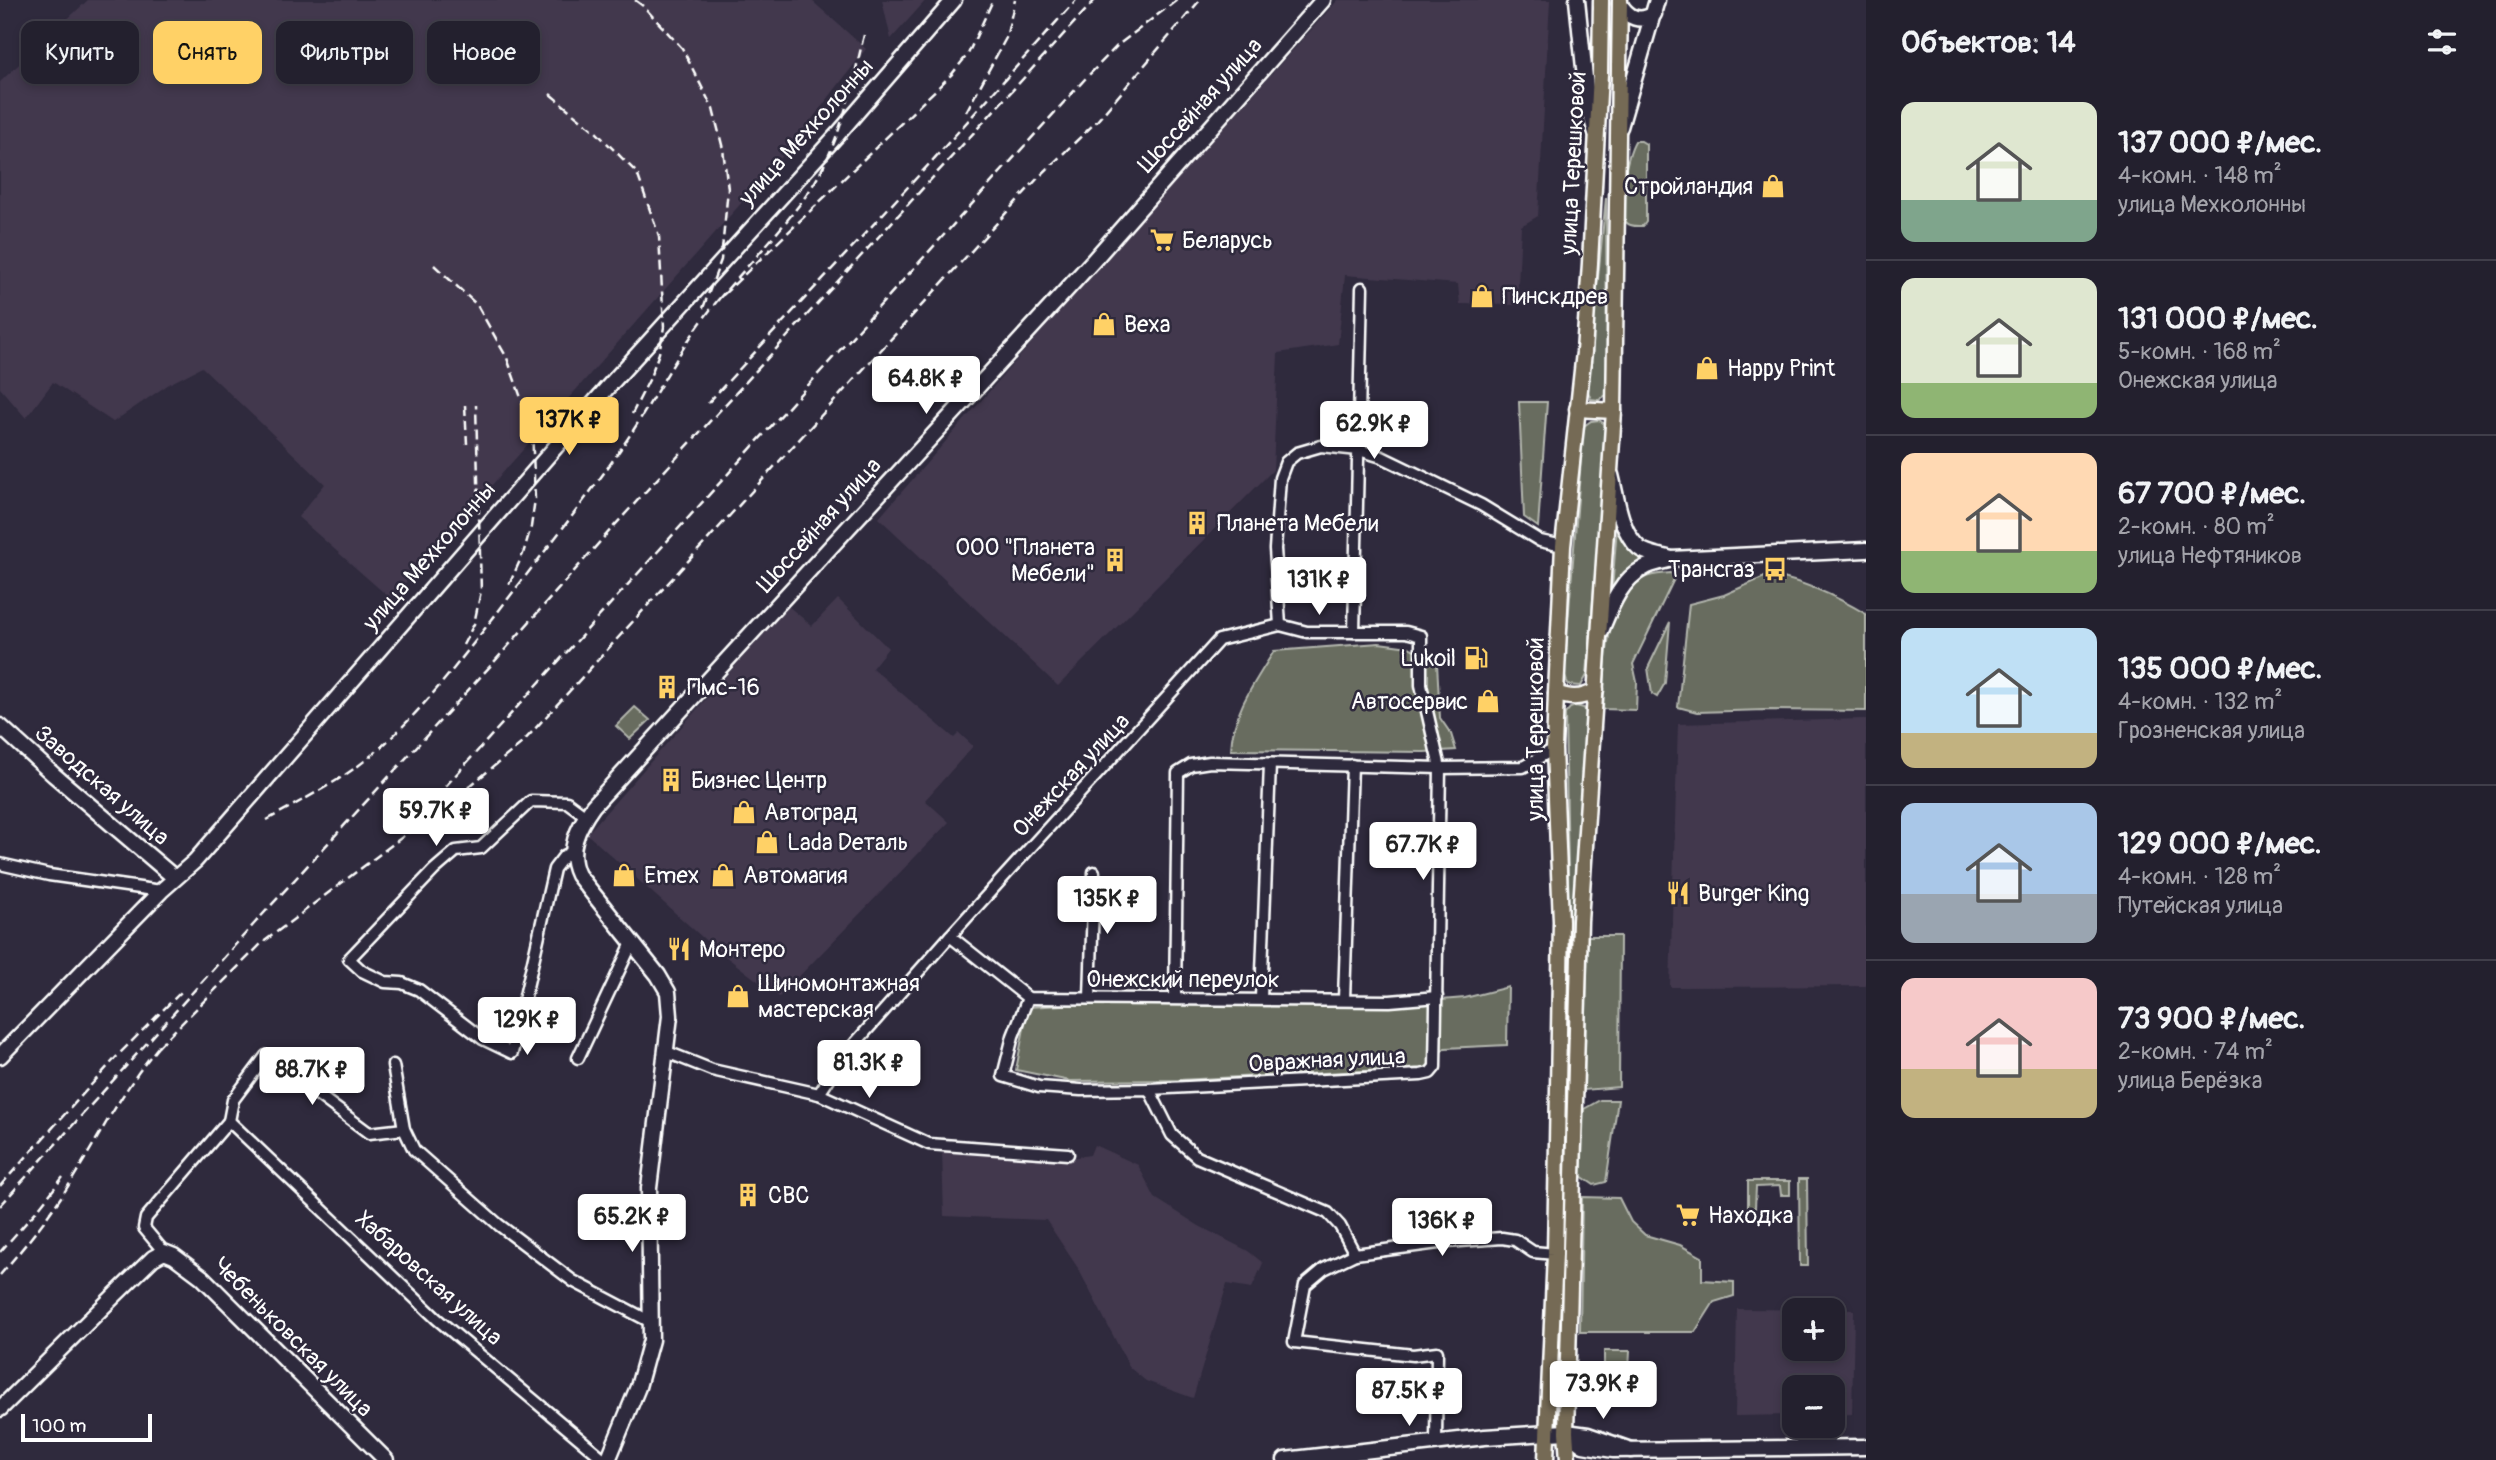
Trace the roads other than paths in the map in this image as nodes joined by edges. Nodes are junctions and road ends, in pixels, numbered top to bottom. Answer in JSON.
{"nodes":[{"id":1,"x":954,"y":0,"type":"edge"},
{"id":2,"x":1323,"y":0,"type":"edge"},
{"id":3,"x":1578,"y":0,"type":"edge"},
{"id":4,"x":1601,"y":1,"type":"edge"},
{"id":5,"x":1620,"y":2,"type":"edge"},
{"id":6,"x":1655,"y":7,"type":"edge"},
{"id":7,"x":1597,"y":135,"type":"junction"},
{"id":8,"x":1618,"y":135,"type":"junction"},
{"id":9,"x":1595,"y":164,"type":"junction"},
{"id":10,"x":1617,"y":165,"type":"junction"},
{"id":11,"x":1362,"y":288,"type":"dead end"},
{"id":12,"x":1577,"y":409,"type":"junction"},
{"id":13,"x":1614,"y":411,"type":"junction"},
{"id":14,"x":1359,"y":450,"type":"junction"},
{"id":15,"x":1611,"y":474,"type":"junction"},
{"id":16,"x":1563,"y":546,"type":"junction"},
{"id":17,"x":1866,"y":550,"type":"edge"},
{"id":18,"x":1671,"y":559,"type":"junction"},
{"id":19,"x":1280,"y":625,"type":"junction"},
{"id":20,"x":1354,"y":632,"type":"junction"},
{"id":21,"x":1601,"y":632,"type":"junction"},
{"id":22,"x":1595,"y":690,"type":"junction"},
{"id":23,"x":1556,"y":694,"type":"junction"},
{"id":24,"x":0,"y":726,"type":"edge"},
{"id":25,"x":1554,"y":749,"type":"junction"},
{"id":26,"x":1269,"y":764,"type":"junction"},
{"id":27,"x":1352,"y":765,"type":"junction"},
{"id":28,"x":1440,"y":768,"type":"junction"},
{"id":29,"x":586,"y":816,"type":"junction"},
{"id":30,"x":572,"y":852,"type":"junction"},
{"id":31,"x":0,"y":864,"type":"edge"},
{"id":32,"x":1094,"y":872,"type":"dead end"},
{"id":33,"x":175,"y":878,"type":"junction"},
{"id":34,"x":160,"y":891,"type":"junction"},
{"id":35,"x":950,"y":936,"type":"junction"},
{"id":36,"x":632,"y":943,"type":"junction"},
{"id":37,"x":1437,"y":997,"type":"junction"},
{"id":38,"x":1028,"y":998,"type":"junction"},
{"id":39,"x":1090,"y":998,"type":"junction"},
{"id":40,"x":1175,"y":998,"type":"junction"},
{"id":41,"x":1261,"y":998,"type":"junction"},
{"id":42,"x":1344,"y":999,"type":"junction"},
{"id":43,"x":667,"y":1052,"type":"junction"},
{"id":44,"x":0,"y":1056,"type":"edge"},
{"id":45,"x":579,"y":1058,"type":"dead end"},
{"id":46,"x":393,"y":1065,"type":"dead end"},
{"id":47,"x":1149,"y":1089,"type":"junction"},
{"id":48,"x":819,"y":1094,"type":"junction"},
{"id":49,"x":229,"y":1121,"type":"junction"},
{"id":50,"x":404,"y":1129,"type":"junction"},
{"id":51,"x":1068,"y":1154,"type":"dead end"},
{"id":52,"x":164,"y":1252,"type":"junction"},
{"id":53,"x":1355,"y":1254,"type":"junction"},
{"id":54,"x":1555,"y":1254,"type":"junction"},
{"id":55,"x":650,"y":1322,"type":"junction"},
{"id":56,"x":0,"y":1409,"type":"edge"},
{"id":57,"x":1547,"y":1432,"type":"junction"},
{"id":58,"x":1566,"y":1432,"type":"junction"},
{"id":59,"x":1436,"y":1443,"type":"junction"},
{"id":60,"x":1866,"y":1447,"type":"edge"},
{"id":61,"x":1631,"y":1450,"type":"junction"},
{"id":62,"x":1589,"y":1454,"type":"edge"},
{"id":63,"x":386,"y":1460,"type":"edge"},
{"id":64,"x":606,"y":1460,"type":"edge"},
{"id":65,"x":1285,"y":1460,"type":"edge"},
{"id":66,"x":1546,"y":1460,"type":"edge"},
{"id":67,"x":1568,"y":1460,"type":"edge"}],
"edges":[{"from":1,"to":33,"type":"street","name":"улица Мехколонны"},
{"from":2,"to":29,"type":"street","name":"Шоссейная улица"},
{"from":3,"to":4,"type":"street"},
{"from":3,"to":7,"type":"street"},
{"from":4,"to":7,"type":"main road","name":"улица Терешковой"},
{"from":5,"to":6,"type":"street"},
{"from":5,"to":8,"type":"main road","name":"улица Терешковой"},
{"from":6,"to":8,"type":"street"},
{"from":7,"to":9,"type":"main road","name":"улица Терешковой"},
{"from":8,"to":10,"type":"main road","name":"улица Терешковой"},
{"from":9,"to":10,"type":"main road"},
{"from":9,"to":12,"type":"main road","name":"улица Терешковой"},
{"from":10,"to":13,"type":"main road","name":"улица Терешковой"},
{"from":11,"to":14,"type":"street"},
{"from":12,"to":13,"type":"main road"},
{"from":12,"to":16,"type":"main road","name":"улица Терешковой"},
{"from":13,"to":15,"type":"main road","name":"улица Терешковой"},
{"from":14,"to":16,"type":"street"},
{"from":14,"to":19,"type":"street"},
{"from":14,"to":20,"type":"street"},
{"from":15,"to":18,"type":"street"},
{"from":15,"to":21,"type":"main road","name":"улица Терешковой"},
{"from":16,"to":23,"type":"main road","name":"улица Терешковой"},
{"from":17,"to":18,"type":"street"},
{"from":18,"to":21,"type":"street"},
{"from":19,"to":20,"type":"street","name":"Онежская улица"},
{"from":19,"to":35,"type":"street","name":"Онежская улица"},
{"from":20,"to":28,"type":"street","name":"Онежская улица"},
{"from":21,"to":22,"type":"main road","name":"улица Терешковой"},
{"from":22,"to":23,"type":"main road"},
{"from":22,"to":58,"type":"main road","name":"улица Терешковой"},
{"from":23,"to":25,"type":"main road","name":"улица Терешковой"},
{"from":24,"to":33,"type":"street","name":"Заводская улица"},
{"from":25,"to":28,"type":"street"},
{"from":25,"to":54,"type":"main road","name":"улица Терешковой"},
{"from":26,"to":27,"type":"street"},
{"from":26,"to":40,"type":"street"},
{"from":26,"to":41,"type":"street"},
{"from":27,"to":28,"type":"street"},
{"from":27,"to":42,"type":"street"},
{"from":28,"to":37,"type":"street"},
{"from":29,"to":30,"type":"street","name":"Шоссейная улица"},
{"from":29,"to":30,"type":"street"},
{"from":30,"to":36,"type":"street"},
{"from":31,"to":34,"type":"street"},
{"from":32,"to":39,"type":"street"},
{"from":33,"to":34,"type":"street","name":"улица Мехколонны"},
{"from":34,"to":44,"type":"street","name":"улица Мехколонны"},
{"from":35,"to":38,"type":"street"},
{"from":35,"to":48,"type":"street","name":"Онежская улица"},
{"from":36,"to":43,"type":"street"},
{"from":36,"to":45,"type":"street"},
{"from":37,"to":42,"type":"street","name":"Онежский переулок"},
{"from":37,"to":47,"type":"street","name":"Овражная улица"},
{"from":38,"to":39,"type":"street","name":"Онежский переулок"},
{"from":38,"to":47,"type":"street","name":"Овражная улица"},
{"from":39,"to":40,"type":"street","name":"Онежский переулок"},
{"from":40,"to":41,"type":"street","name":"Онежский переулок"},
{"from":41,"to":42,"type":"street","name":"Онежский переулок"},
{"from":43,"to":48,"type":"street"},
{"from":43,"to":55,"type":"street"},
{"from":46,"to":50,"type":"street"},
{"from":47,"to":53,"type":"street"},
{"from":48,"to":51,"type":"street"},
{"from":49,"to":50,"type":"street"},
{"from":49,"to":52,"type":"street"},
{"from":49,"to":64,"type":"street","name":"Хабаровская улица"},
{"from":50,"to":55,"type":"street"},
{"from":52,"to":56,"type":"street"},
{"from":52,"to":63,"type":"street","name":"Чебеньковская улица"},
{"from":53,"to":54,"type":"street"},
{"from":53,"to":59,"type":"street"},
{"from":54,"to":57,"type":"main road","name":"улица Терешковой"},
{"from":55,"to":64,"type":"street"},
{"from":57,"to":58,"type":"street"},
{"from":57,"to":59,"type":"street"},
{"from":57,"to":66,"type":"main road","name":"улица Терешковой"},
{"from":58,"to":61,"type":"street"},
{"from":58,"to":62,"type":"street"},
{"from":58,"to":67,"type":"main road","name":"улица Терешковой"},
{"from":59,"to":65,"type":"street"},
{"from":60,"to":61,"type":"street"},
{"from":61,"to":62,"type":"street"}]}
